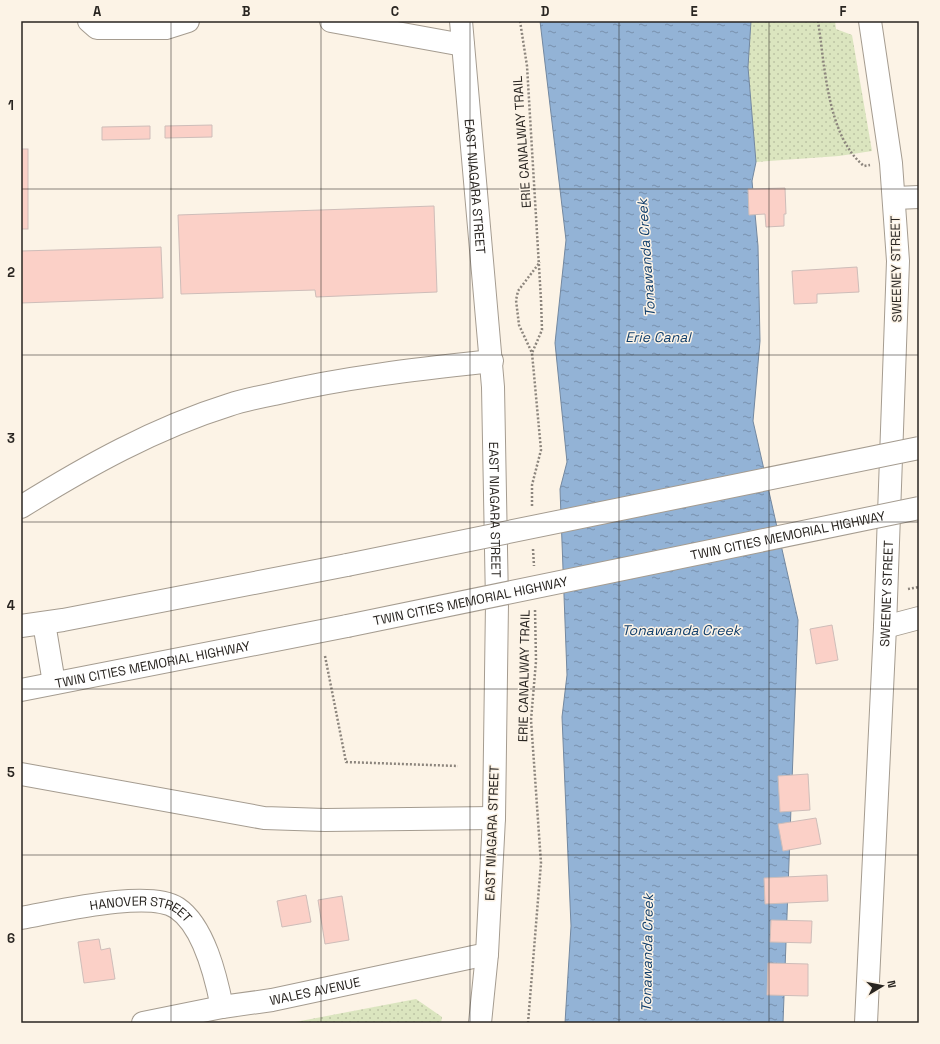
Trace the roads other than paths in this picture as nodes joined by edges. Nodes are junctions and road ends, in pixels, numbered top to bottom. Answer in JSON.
{"nodes":[{"id":1,"x":89,"y":21,"type":"edge"},
{"id":2,"x":188,"y":21,"type":"edge"},
{"id":3,"x":331,"y":21,"type":"edge"},
{"id":4,"x":461,"y":21,"type":"edge"},
{"id":5,"x":870,"y":21,"type":"edge"},
{"id":6,"x":463,"y":45,"type":"junction"},
{"id":7,"x":919,"y":197,"type":"edge"},
{"id":8,"x":895,"y":198,"type":"junction"},
{"id":9,"x":492,"y":361,"type":"junction"},
{"id":10,"x":919,"y":448,"type":"edge"},
{"id":11,"x":21,"y":507,"type":"edge"},
{"id":12,"x":919,"y":508,"type":"edge"},
{"id":13,"x":919,"y":618,"type":"edge"},
{"id":14,"x":44,"y":623,"type":"junction"},
{"id":15,"x":21,"y":626,"type":"edge"},
{"id":16,"x":884,"y":627,"type":"junction"},
{"id":17,"x":54,"y":683,"type":"junction"},
{"id":18,"x":21,"y":690,"type":"edge"},
{"id":19,"x":21,"y":774,"type":"edge"},
{"id":20,"x":494,"y":818,"type":"junction"},
{"id":21,"x":21,"y":918,"type":"edge"},
{"id":22,"x":487,"y":954,"type":"junction"},
{"id":23,"x":222,"y":1007,"type":"junction"},
{"id":24,"x":143,"y":1023,"type":"edge"},
{"id":25,"x":480,"y":1023,"type":"edge"},
{"id":26,"x":866,"y":1023,"type":"edge"}],
"edges":[{"from":1,"to":2,"type":"main road"},
{"from":3,"to":6,"type":"main road"},
{"from":4,"to":6,"type":"main road","name":"EAST NIAGARA STREET"},
{"from":5,"to":8,"type":"main road","name":"SWEENEY STREET"},
{"from":6,"to":9,"type":"main road","name":"EAST NIAGARA STREET"},
{"from":7,"to":8,"type":"main road"},
{"from":8,"to":16,"type":"main road","name":"SWEENEY STREET"},
{"from":9,"to":11,"type":"main road"},
{"from":9,"to":20,"type":"main road","name":"EAST NIAGARA STREET"},
{"from":10,"to":14,"type":"main road","bridge":true},
{"from":12,"to":17,"type":"main road","name":"TWIN CITIES MEMORIAL HIGHWAY","bridge":true},
{"from":13,"to":16,"type":"main road"},
{"from":14,"to":15,"type":"main road"},
{"from":14,"to":17,"type":"main road"},
{"from":16,"to":26,"type":"main road","name":"SWEENEY STREET"},
{"from":17,"to":18,"type":"main road","name":"TWIN CITIES MEMORIAL HIGHWAY"},
{"from":19,"to":20,"type":"main road"},
{"from":20,"to":22,"type":"main road","name":"EAST NIAGARA STREET"},
{"from":21,"to":23,"type":"main road","name":"HANOVER STREET"},
{"from":22,"to":23,"type":"main road","name":"WALES AVENUE"},
{"from":22,"to":25,"type":"main road","name":"EAST NIAGARA STREET"},
{"from":23,"to":24,"type":"main road","name":"WALES AVENUE"}]}
